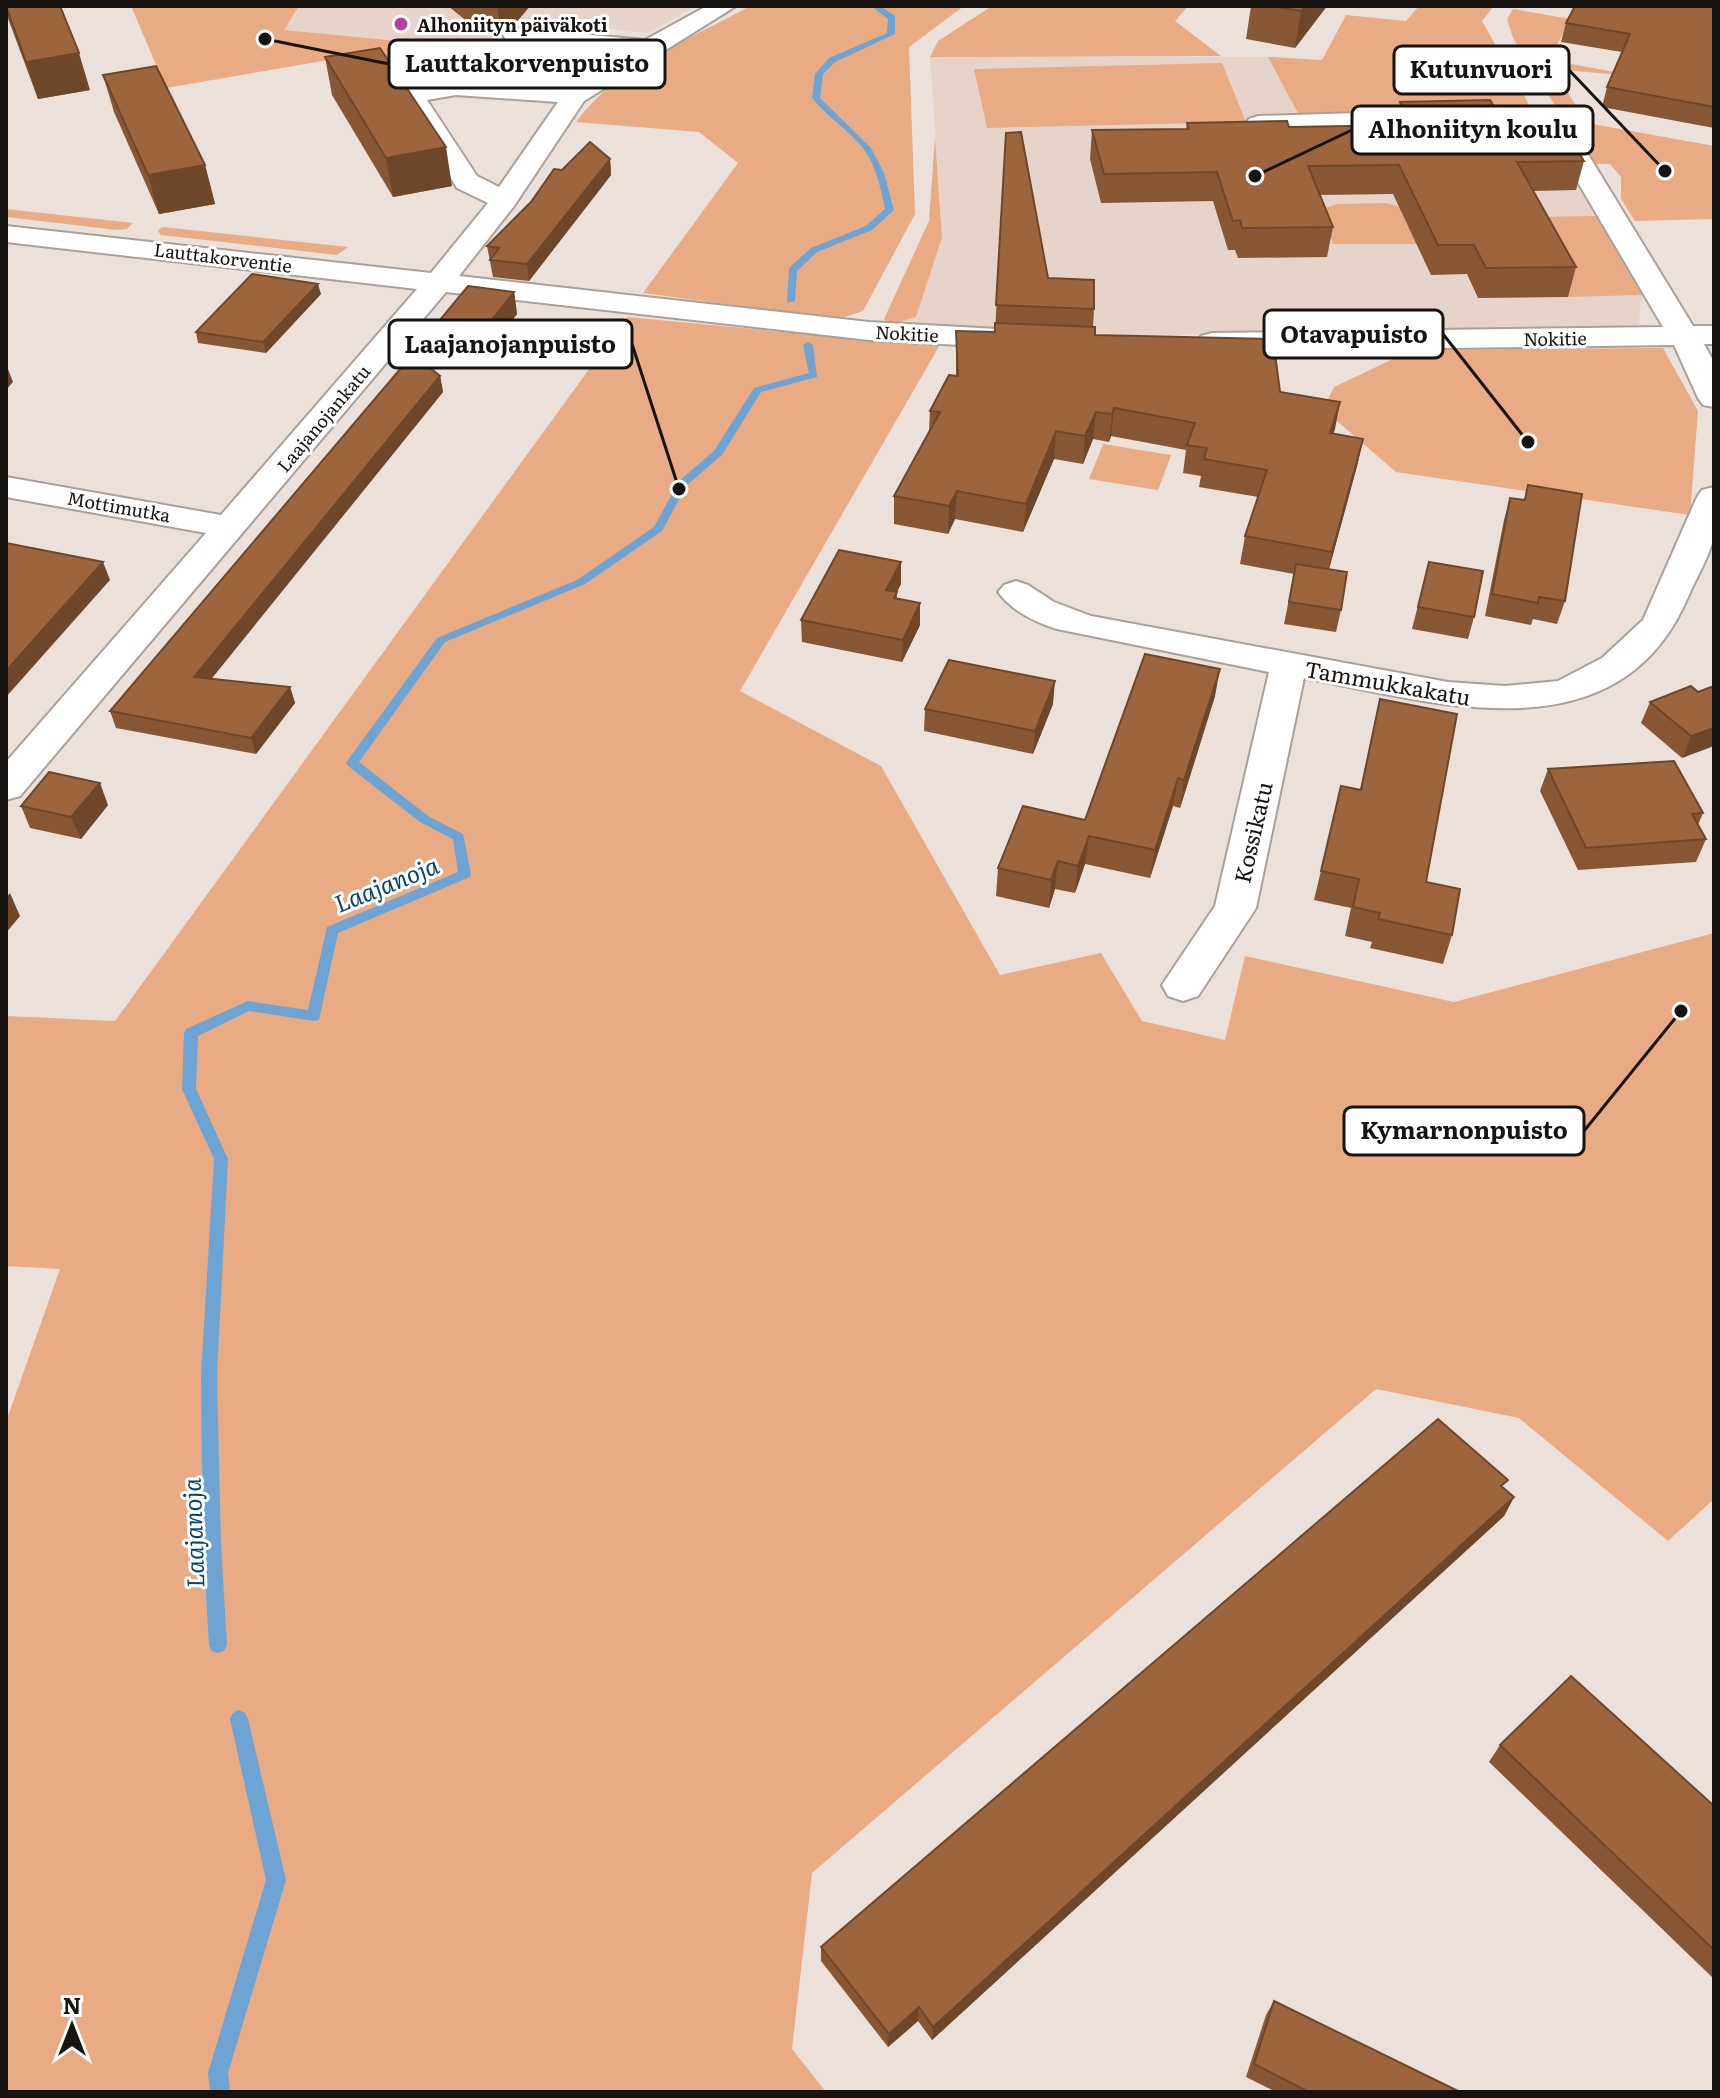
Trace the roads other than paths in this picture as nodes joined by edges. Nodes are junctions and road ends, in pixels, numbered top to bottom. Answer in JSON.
{"nodes":[{"id":1,"x":724,"y":6,"type":"edge"},
{"id":2,"x":515,"y":35,"type":"dead end"},
{"id":3,"x":649,"y":48,"type":"junction"},
{"id":4,"x":575,"y":96,"type":"junction"},
{"id":5,"x":1258,"y":124,"type":"edge"},
{"id":6,"x":504,"y":200,"type":"junction"},
{"id":7,"x":6,"y":234,"type":"edge"},
{"id":8,"x":439,"y":282,"type":"junction"},
{"id":9,"x":1699,"y":336,"type":"edge"},
{"id":10,"x":1042,"y":340,"type":"edge"},
{"id":11,"x":1187,"y":342,"type":"edge"},
{"id":12,"x":1714,"y":398,"type":"edge"},
{"id":13,"x":6,"y":487,"type":"edge"},
{"id":14,"x":1714,"y":497,"type":"edge"},
{"id":15,"x":231,"y":527,"type":"junction"},
{"id":16,"x":1016,"y":592,"type":"dead end"},
{"id":17,"x":1289,"y":664,"type":"junction"},
{"id":18,"x":6,"y":787,"type":"edge"},
{"id":19,"x":1183,"y":985,"type":"dead end"}],
"edges":[{"from":1,"to":3,"type":"street","name":"Laajanojankatu"},
{"from":2,"to":3,"type":"street"},
{"from":3,"to":4,"type":"street","name":"Laajanojankatu"},
{"from":4,"to":6,"type":"street","name":"Laajanojankatu"},
{"from":4,"to":6,"type":"street"},
{"from":5,"to":9,"type":"street"},
{"from":6,"to":8,"type":"street","name":"Laajanojankatu"},
{"from":7,"to":8,"type":"street","name":"Lauttakorventie"},
{"from":8,"to":10,"type":"street","name":"Nokitie"},
{"from":8,"to":15,"type":"street","name":"Laajanojankatu"},
{"from":9,"to":11,"type":"street","name":"Nokitie"},
{"from":9,"to":12,"type":"street"},
{"from":13,"to":15,"type":"street","name":"Mottimutka"},
{"from":14,"to":17,"type":"street","name":"Tammukkakatu"},
{"from":15,"to":18,"type":"street","name":"Laajanojankatu"},
{"from":16,"to":17,"type":"street","name":"Tammukkakatu"},
{"from":17,"to":19,"type":"street","name":"Kossikatu"}]}
